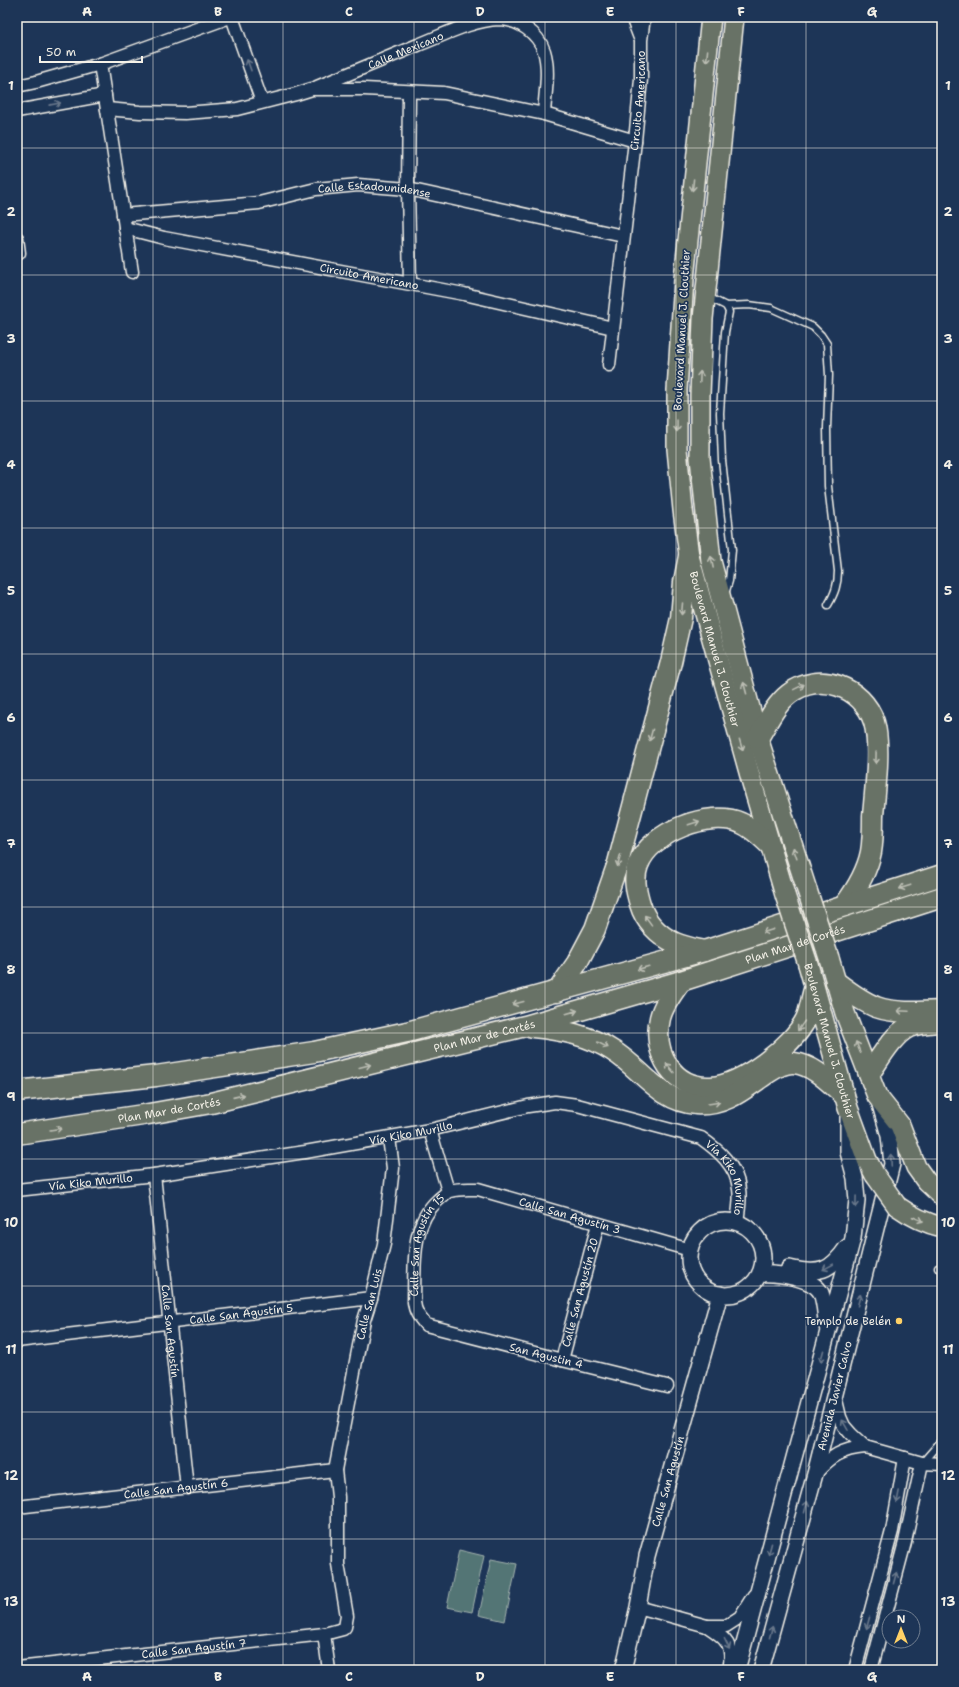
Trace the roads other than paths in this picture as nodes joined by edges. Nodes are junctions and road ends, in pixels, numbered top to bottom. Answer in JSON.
{"nodes":[{"id":1,"x":231,"y":17,"type":"edge"},
{"id":2,"x":632,"y":17,"type":"edge"},
{"id":3,"x":644,"y":17,"type":"edge"},
{"id":4,"x":710,"y":17,"type":"edge"},
{"id":5,"x":734,"y":17,"type":"edge"},
{"id":6,"x":641,"y":40,"type":"junction"},
{"id":7,"x":100,"y":64,"type":"junction"},
{"id":8,"x":17,"y":86,"type":"edge"},
{"id":9,"x":312,"y":89,"type":"junction"},
{"id":10,"x":409,"y":92,"type":"junction"},
{"id":11,"x":105,"y":95,"type":"junction"},
{"id":12,"x":262,"y":102,"type":"junction"},
{"id":13,"x":107,"y":110,"type":"junction"},
{"id":14,"x":17,"y":111,"type":"edge"},
{"id":15,"x":544,"y":114,"type":"junction"},
{"id":16,"x":635,"y":141,"type":"junction"},
{"id":17,"x":408,"y":189,"type":"junction"},
{"id":18,"x":123,"y":215,"type":"junction"},
{"id":19,"x":125,"y":228,"type":"junction"},
{"id":20,"x":623,"y":236,"type":"junction"},
{"id":21,"x":17,"y":238,"type":"edge"},
{"id":22,"x":19,"y":253,"type":"dead end"},
{"id":23,"x":132,"y":272,"type":"dead end"},
{"id":24,"x":410,"y":283,"type":"junction"},
{"id":25,"x":706,"y":295,"type":"junction"},
{"id":26,"x":726,"y":306,"type":"junction"},
{"id":27,"x":613,"y":328,"type":"junction"},
{"id":28,"x":608,"y":365,"type":"dead end"},
{"id":29,"x":689,"y":556,"type":"junction"},
{"id":30,"x":722,"y":603,"type":"junction"},
{"id":31,"x":828,"y":604,"type":"dead end"},
{"id":32,"x":758,"y":738,"type":"junction"},
{"id":33,"x":770,"y":845,"type":"junction"},
{"id":34,"x":942,"y":875,"type":"edge"},
{"id":35,"x":942,"y":897,"type":"edge"},
{"id":36,"x":844,"y":906,"type":"junction"},
{"id":37,"x":704,"y":951,"type":"junction"},
{"id":38,"x":681,"y":981,"type":"junction"},
{"id":39,"x":836,"y":982,"type":"junction"},
{"id":40,"x":814,"y":990,"type":"junction"},
{"id":41,"x":558,"y":992,"type":"junction"},
{"id":42,"x":942,"y":1011,"type":"edge"},
{"id":43,"x":942,"y":1022,"type":"edge"},
{"id":44,"x":525,"y":1026,"type":"junction"},
{"id":45,"x":869,"y":1074,"type":"junction"},
{"id":46,"x":17,"y":1091,"type":"edge"},
{"id":47,"x":877,"y":1096,"type":"junction"},
{"id":48,"x":846,"y":1101,"type":"junction"},
{"id":49,"x":430,"y":1130,"type":"junction"},
{"id":50,"x":17,"y":1134,"type":"edge"},
{"id":51,"x":389,"y":1138,"type":"junction"},
{"id":52,"x":154,"y":1175,"type":"junction"},
{"id":53,"x":17,"y":1190,"type":"edge"},
{"id":54,"x":448,"y":1191,"type":"junction"},
{"id":55,"x":942,"y":1196,"type":"edge"},
{"id":56,"x":737,"y":1223,"type":"junction"},
{"id":57,"x":598,"y":1224,"type":"junction"},
{"id":58,"x":942,"y":1227,"type":"edge"},
{"id":59,"x":853,"y":1238,"type":"junction"},
{"id":60,"x":690,"y":1250,"type":"junction"},
{"id":61,"x":761,"y":1268,"type":"junction"},
{"id":62,"x":720,"y":1294,"type":"junction"},
{"id":63,"x":371,"y":1298,"type":"junction"},
{"id":64,"x":169,"y":1324,"type":"junction"},
{"id":65,"x":426,"y":1325,"type":"joint"},
{"id":66,"x":828,"y":1332,"type":"junction"},
{"id":67,"x":17,"y":1341,"type":"edge"},
{"id":68,"x":562,"y":1360,"type":"junction"},
{"id":69,"x":667,"y":1386,"type":"dead end"},
{"id":70,"x":835,"y":1396,"type":"junction"},
{"id":71,"x":942,"y":1440,"type":"edge"},
{"id":72,"x":866,"y":1446,"type":"junction"},
{"id":73,"x":905,"y":1458,"type":"junction"},
{"id":74,"x":922,"y":1463,"type":"junction"},
{"id":75,"x":942,"y":1464,"type":"edge"},
{"id":76,"x":335,"y":1470,"type":"junction"},
{"id":77,"x":815,"y":1474,"type":"junction"},
{"id":78,"x":187,"y":1488,"type":"junction"},
{"id":79,"x":17,"y":1507,"type":"edge"},
{"id":80,"x":760,"y":1584,"type":"junction"},
{"id":81,"x":638,"y":1607,"type":"junction"},
{"id":82,"x":707,"y":1626,"type":"junction"},
{"id":83,"x":324,"y":1634,"type":"junction"},
{"id":84,"x":17,"y":1668,"type":"edge"},
{"id":85,"x":329,"y":1670,"type":"edge"},
{"id":86,"x":623,"y":1670,"type":"edge"},
{"id":87,"x":729,"y":1670,"type":"edge"},
{"id":88,"x":737,"y":1670,"type":"edge"},
{"id":89,"x":761,"y":1670,"type":"edge"},
{"id":90,"x":855,"y":1670,"type":"edge"},
{"id":91,"x":871,"y":1670,"type":"edge"}],
"edges":[{"from":1,"to":7,"type":"street"},
{"from":12,"to":1,"type":"street","one_way":true},
{"from":2,"to":6,"type":"street","name":"Circuito Americano"},
{"from":3,"to":6,"type":"street","name":"Circuito Americano"},
{"from":4,"to":29,"type":"main road","name":"Boulevard Manuel J. Clouthier","one_way":true},
{"from":5,"to":25,"type":"main road","name":"Boulevard Manuel J. Clouthier"},
{"from":6,"to":16,"type":"street","name":"Circuito Americano"},
{"from":7,"to":8,"type":"street"},
{"from":7,"to":11,"type":"street"},
{"from":9,"to":10,"type":"street","name":"Calle Mexicano"},
{"from":9,"to":12,"type":"street","name":"Calle Mexicano"},
{"from":9,"to":15,"type":"street","name":"Calle Mexicano"},
{"from":10,"to":15,"type":"street","name":"Calle Mexicano"},
{"from":10,"to":17,"type":"street"},
{"from":11,"to":13,"type":"street"},
{"from":14,"to":11,"type":"street","one_way":true},
{"from":12,"to":13,"type":"street","name":"Calle Mexicano"},
{"from":13,"to":18,"type":"street"},
{"from":15,"to":16,"type":"street","name":"Calle Mexicano"},
{"from":16,"to":20,"type":"street","name":"Circuito Americano"},
{"from":17,"to":18,"type":"street","name":"Calle Estadounidense"},
{"from":17,"to":20,"type":"street","name":"Calle Estadounidense"},
{"from":17,"to":24,"type":"street"},
{"from":18,"to":19,"type":"street"},
{"from":19,"to":23,"type":"street"},
{"from":19,"to":24,"type":"street","name":"Circuito Americano"},
{"from":20,"to":27,"type":"street","name":"Circuito Americano"},
{"from":21,"to":22,"type":"street"},
{"from":24,"to":27,"type":"street","name":"Circuito Americano"},
{"from":25,"to":26,"type":"lane"},
{"from":30,"to":25,"type":"main road","name":"Boulevard Manuel J. Clouthier","one_way":true},
{"from":26,"to":30,"type":"lane"},
{"from":26,"to":31,"type":"lane"},
{"from":27,"to":28,"type":"street","name":"Circuito Americano"},
{"from":29,"to":33,"type":"main road","name":"Boulevard Manuel J. Clouthier","one_way":true},
{"from":29,"to":41,"type":"highway","one_way":true},
{"from":32,"to":30,"type":"main road","name":"Boulevard Manuel J. Clouthier","one_way":true},
{"from":32,"to":36,"type":"highway","one_way":true},
{"from":39,"to":32,"type":"main road","name":"Boulevard Manuel J. Clouthier","one_way":true,"bridge":true},
{"from":37,"to":33,"type":"highway","one_way":true},
{"from":33,"to":40,"type":"main road","name":"Boulevard Manuel J. Clouthier","bridge":true},
{"from":34,"to":36,"type":"highway","name":"Plan Mar de Cortés","one_way":true},
{"from":35,"to":38,"type":"highway","name":"Plan Mar de Cortés"},
{"from":36,"to":37,"type":"highway","name":"Plan Mar de Cortés","one_way":true},
{"from":37,"to":41,"type":"highway","name":"Plan Mar de Cortés","one_way":true},
{"from":40,"to":38,"type":"highway","one_way":true},
{"from":44,"to":38,"type":"highway","name":"Plan Mar de Cortés","one_way":true},
{"from":42,"to":39,"type":"highway","one_way":true},
{"from":45,"to":39,"type":"main road","name":"Boulevard Manuel J. Clouthier","one_way":true},
{"from":40,"to":48,"type":"main road","name":"Boulevard Manuel J. Clouthier"},
{"from":41,"to":46,"type":"highway","name":"Plan Mar de Cortés","one_way":true},
{"from":43,"to":45,"type":"highway"},
{"from":44,"to":48,"type":"highway","one_way":true},
{"from":50,"to":44,"type":"highway","name":"Plan Mar de Cortés","one_way":true},
{"from":45,"to":47,"type":"main road","name":"Boulevard Manuel J. Clouthier"},
{"from":47,"to":55,"type":"main road","name":"Boulevard Manuel J. Clouthier"},
{"from":70,"to":47,"type":"street","name":"Avenida Javier Calvo","one_way":true},
{"from":48,"to":58,"type":"main road","name":"Boulevard Manuel J. Clouthier","one_way":true,"bridge":true},
{"from":48,"to":59,"type":"street","name":"Avenida Javier Calvo","one_way":true},
{"from":49,"to":51,"type":"street","name":"Vía Kiko Murillo"},
{"from":49,"to":54,"type":"street"},
{"from":49,"to":56,"type":"street","name":"Vía Kiko Murillo"},
{"from":51,"to":52,"type":"street","name":"Vía Kiko Murillo"},
{"from":51,"to":63,"type":"street","name":"Calle San Luis"},
{"from":52,"to":53,"type":"street","name":"Vía Kiko Murillo"},
{"from":52,"to":64,"type":"street","name":"Calle San Agustín"},
{"from":54,"to":57,"type":"street","name":"Calle San Agustín 3"},
{"from":54,"to":65,"type":"street","name":"Calle San Agustín 15"},
{"from":56,"to":60,"type":"street"},
{"from":56,"to":61,"type":"street"},
{"from":57,"to":60,"type":"street","name":"Calle San Agustín 3"},
{"from":57,"to":68,"type":"street","name":"Calle San Agustín 20"},
{"from":59,"to":61,"type":"street","one_way":true},
{"from":59,"to":66,"type":"street","name":"Avenida Javier Calvo"},
{"from":60,"to":62,"type":"street"},
{"from":61,"to":62,"type":"street"},
{"from":61,"to":66,"type":"street"},
{"from":62,"to":81,"type":"street","name":"Calle San Agustín"},
{"from":63,"to":64,"type":"street","name":"Calle San Agustín 5"},
{"from":63,"to":76,"type":"street","name":"Calle San Luis"},
{"from":64,"to":67,"type":"street","name":"Calle San Agustín 5"},
{"from":64,"to":78,"type":"street","name":"Calle San Agustín"},
{"from":65,"to":68,"type":"street","name":"San Agustin 4"},
{"from":66,"to":80,"type":"street","name":"Avenida Javier Calvo","one_way":true},
{"from":68,"to":69,"type":"street","name":"San Agustin 4"},
{"from":72,"to":70,"type":"street","one_way":true},
{"from":70,"to":77,"type":"street","name":"Avenida Javier Calvo"},
{"from":71,"to":74,"type":"lane"},
{"from":72,"to":73,"type":"street"},
{"from":72,"to":77,"type":"street"},
{"from":73,"to":74,"type":"street"},
{"from":73,"to":90,"type":"street","one_way":true},
{"from":74,"to":75,"type":"street"},
{"from":91,"to":74,"type":"street","one_way":true},
{"from":76,"to":78,"type":"street","name":"Calle San Agustín 6"},
{"from":76,"to":83,"type":"street","name":"Calle San Luis"},
{"from":89,"to":77,"type":"street","name":"Avenida Javier Calvo","one_way":true},
{"from":78,"to":79,"type":"street","name":"Calle San Agustín 6"},
{"from":80,"to":82,"type":"street"},
{"from":80,"to":88,"type":"street","name":"Avenida Javier Calvo"},
{"from":81,"to":82,"type":"street"},
{"from":81,"to":86,"type":"street","name":"Calle San Agustín"},
{"from":82,"to":87,"type":"street","one_way":true},
{"from":83,"to":84,"type":"street","name":"Calle San Agustín 7"},
{"from":83,"to":85,"type":"street"}]}
